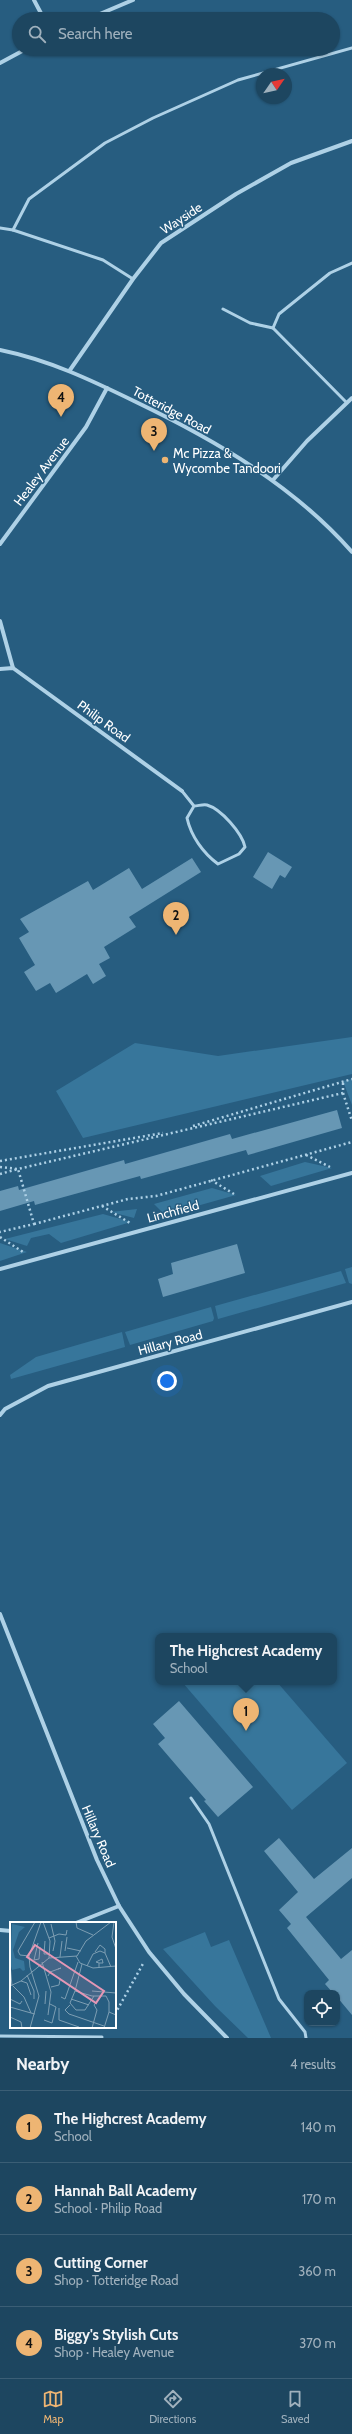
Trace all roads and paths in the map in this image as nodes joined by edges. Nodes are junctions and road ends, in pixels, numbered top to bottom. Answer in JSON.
{"nodes":[{"id":1,"x":34,"y":0,"type":"edge"},
{"id":2,"x":133,"y":0,"type":"edge"},
{"id":3,"x":40,"y":12,"type":"edge"},
{"id":4,"x":105,"y":12,"type":"edge"},
{"id":5,"x":352,"y":48,"type":"edge"},
{"id":6,"x":340,"y":51,"type":"edge"},
{"id":7,"x":13,"y":56,"type":"edge"},
{"id":8,"x":324,"y":56,"type":"edge"},
{"id":9,"x":0,"y":63,"type":"edge"},
{"id":10,"x":352,"y":141,"type":"edge"},
{"id":11,"x":0,"y":228,"type":"edge"},
{"id":12,"x":13,"y":230,"type":"junction"},
{"id":13,"x":352,"y":263,"type":"edge"},
{"id":14,"x":133,"y":279,"type":"junction"},
{"id":15,"x":223,"y":310,"type":"dead end"},
{"id":16,"x":273,"y":328,"type":"junction"},
{"id":17,"x":0,"y":350,"type":"edge"},
{"id":18,"x":70,"y":370,"type":"junction"},
{"id":19,"x":107,"y":388,"type":"junction"},
{"id":20,"x":352,"y":398,"type":"edge"},
{"id":21,"x":346,"y":402,"type":"junction"},
{"id":22,"x":273,"y":480,"type":"junction"},
{"id":23,"x":0,"y":544,"type":"edge"},
{"id":24,"x":352,"y":552,"type":"edge"},
{"id":25,"x":0,"y":621,"type":"edge"},
{"id":26,"x":13,"y":668,"type":"junction"},
{"id":27,"x":0,"y":669,"type":"edge"},
{"id":28,"x":182,"y":791,"type":"joint"},
{"id":29,"x":194,"y":806,"type":"junction"},
{"id":30,"x":352,"y":1079,"type":"edge"},
{"id":31,"x":343,"y":1081,"type":"junction"},
{"id":32,"x":343,"y":1093,"type":"junction"},
{"id":33,"x":352,"y":1121,"type":"edge"},
{"id":34,"x":352,"y":1142,"type":"edge"},
{"id":35,"x":305,"y":1155,"type":"junction"},
{"id":36,"x":0,"y":1161,"type":"edge"},
{"id":37,"x":0,"y":1167,"type":"edge"},
{"id":38,"x":18,"y":1169,"type":"junction"},
{"id":39,"x":352,"y":1173,"type":"edge"},
{"id":40,"x":0,"y":1174,"type":"edge"},
{"id":41,"x":344,"y":1175,"type":"junction"},
{"id":42,"x":210,"y":1180,"type":"junction"},
{"id":43,"x":246,"y":1202,"type":"junction"},
{"id":44,"x":101,"y":1206,"type":"junction"},
{"id":45,"x":34,"y":1224,"type":"junction"},
{"id":46,"x":143,"y":1230,"type":"junction"},
{"id":47,"x":0,"y":1232,"type":"edge"},
{"id":48,"x":0,"y":1237,"type":"edge"},
{"id":49,"x":34,"y":1260,"type":"junction"},
{"id":50,"x":0,"y":1269,"type":"edge"},
{"id":51,"x":352,"y":1302,"type":"edge"},
{"id":52,"x":0,"y":1415,"type":"edge"},
{"id":53,"x":0,"y":1614,"type":"edge"},
{"id":54,"x":191,"y":1798,"type":"dead end"},
{"id":55,"x":120,"y":1906,"type":"junction"},
{"id":56,"x":79,"y":1922,"type":"edge"},
{"id":57,"x":0,"y":1930,"type":"edge"},
{"id":58,"x":10,"y":1931,"type":"edge"},
{"id":59,"x":149,"y":1952,"type":"junction"},
{"id":60,"x":116,"y":2012,"type":"edge"},
{"id":61,"x":0,"y":2036,"type":"edge"},
{"id":62,"x":102,"y":2038,"type":"edge"},
{"id":63,"x":227,"y":2038,"type":"edge"},
{"id":64,"x":306,"y":2038,"type":"edge"}],
"edges":[{"from":1,"to":3,"type":"street"},
{"from":2,"to":4,"type":"street"},
{"from":5,"to":6,"type":"lane"},
{"from":7,"to":9,"type":"street"},
{"from":8,"to":12,"type":"lane"},
{"from":10,"to":14,"type":"street","name":"Wayside"},
{"from":11,"to":12,"type":"lane"},
{"from":12,"to":14,"type":"lane"},
{"from":13,"to":16,"type":"lane"},
{"from":14,"to":18,"type":"street","name":"Wayside"},
{"from":15,"to":16,"type":"lane"},
{"from":16,"to":21,"type":"lane"},
{"from":17,"to":18,"type":"street","name":"Totteridge Road"},
{"from":18,"to":19,"type":"street","name":"Totteridge Road"},
{"from":19,"to":22,"type":"street","name":"Totteridge Road"},
{"from":19,"to":23,"type":"street","name":"Healey Avenue"},
{"from":20,"to":21,"type":"street"},
{"from":21,"to":22,"type":"street"},
{"from":22,"to":24,"type":"street","name":"Totteridge Road"},
{"from":25,"to":26,"type":"street"},
{"from":26,"to":27,"type":"street"},
{"from":26,"to":28,"type":"street","name":"Philip Road"},
{"from":28,"to":29,"type":"lane"},
{"from":29,"to":29,"type":"lane"},
{"from":30,"to":31,"type":"path"},
{"from":31,"to":32,"type":"path"},
{"from":31,"to":36,"type":"path"},
{"from":32,"to":33,"type":"path"},
{"from":32,"to":38,"type":"path"},
{"from":34,"to":35,"type":"path"},
{"from":35,"to":41,"type":"path"},
{"from":35,"to":42,"type":"path"},
{"from":37,"to":38,"type":"path"},
{"from":38,"to":40,"type":"path"},
{"from":38,"to":45,"type":"path"},
{"from":39,"to":41,"type":"street","name":"Linchfield"},
{"from":41,"to":43,"type":"street","name":"Linchfield"},
{"from":42,"to":43,"type":"path"},
{"from":42,"to":44,"type":"path"},
{"from":43,"to":46,"type":"street","name":"Linchfield"},
{"from":44,"to":45,"type":"path"},
{"from":44,"to":46,"type":"path"},
{"from":45,"to":47,"type":"path"},
{"from":46,"to":49,"type":"street","name":"Linchfield"},
{"from":48,"to":49,"type":"path"},
{"from":49,"to":50,"type":"street","name":"Linchfield"},
{"from":51,"to":52,"type":"street","name":"Hillary Road"},
{"from":53,"to":55,"type":"street","name":"Hillary Road"},
{"from":54,"to":64,"type":"lane"},
{"from":55,"to":56,"type":"street"},
{"from":55,"to":59,"type":"street","name":"Hillary Road"},
{"from":57,"to":58,"type":"street"},
{"from":59,"to":60,"type":"path"},
{"from":59,"to":63,"type":"street","name":"Hillary Road"},
{"from":61,"to":62,"type":"lane"}]}
